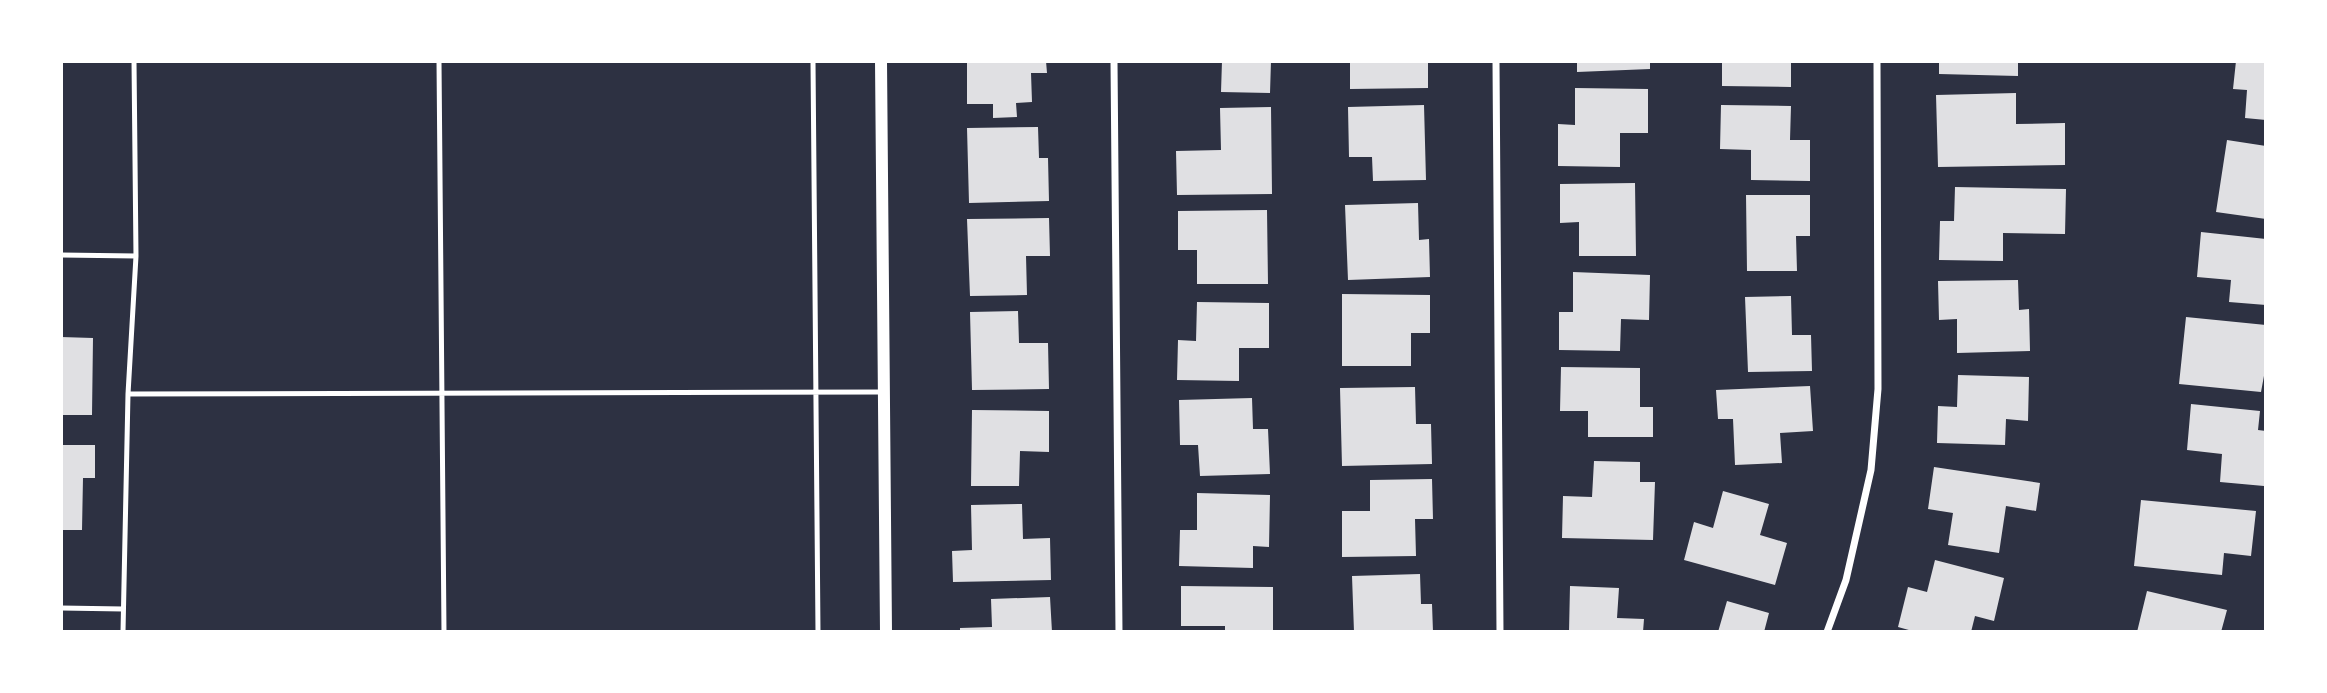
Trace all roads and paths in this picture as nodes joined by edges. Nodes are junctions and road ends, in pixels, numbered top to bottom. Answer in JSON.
{"nodes":[{"id":1,"x":134,"y":61,"type":"edge"},
{"id":2,"x":439,"y":61,"type":"edge"},
{"id":3,"x":813,"y":61,"type":"edge"},
{"id":4,"x":881,"y":61,"type":"edge"},
{"id":5,"x":1114,"y":61,"type":"edge"},
{"id":6,"x":1496,"y":61,"type":"edge"},
{"id":7,"x":1877,"y":61,"type":"edge"},
{"id":8,"x":61,"y":255,"type":"edge"},
{"id":9,"x":136,"y":256,"type":"junction"},
{"id":10,"x":815,"y":392,"type":"junction"},
{"id":11,"x":883,"y":392,"type":"junction"},
{"id":12,"x":443,"y":393,"type":"junction"},
{"id":13,"x":128,"y":394,"type":"junction"},
{"id":14,"x":61,"y":608,"type":"edge"},
{"id":15,"x":122,"y":609,"type":"junction"},
{"id":16,"x":123,"y":632,"type":"edge"},
{"id":17,"x":444,"y":632,"type":"edge"},
{"id":18,"x":818,"y":632,"type":"edge"},
{"id":19,"x":886,"y":632,"type":"edge"},
{"id":20,"x":1119,"y":632,"type":"edge"},
{"id":21,"x":1500,"y":632,"type":"edge"},
{"id":22,"x":1827,"y":632,"type":"edge"}],
"edges":[{"from":1,"to":9,"type":"lane"},
{"from":2,"to":12,"type":"lane"},
{"from":3,"to":10,"type":"lane"},
{"from":4,"to":11,"type":"street"},
{"from":5,"to":20,"type":"street"},
{"from":6,"to":21,"type":"street"},
{"from":7,"to":22,"type":"street"},
{"from":8,"to":9,"type":"lane"},
{"from":9,"to":13,"type":"lane"},
{"from":10,"to":11,"type":"lane"},
{"from":10,"to":12,"type":"lane"},
{"from":10,"to":18,"type":"lane"},
{"from":11,"to":19,"type":"street"},
{"from":12,"to":13,"type":"lane"},
{"from":12,"to":17,"type":"lane"},
{"from":13,"to":15,"type":"lane"},
{"from":14,"to":15,"type":"lane"},
{"from":15,"to":16,"type":"lane"}]}
